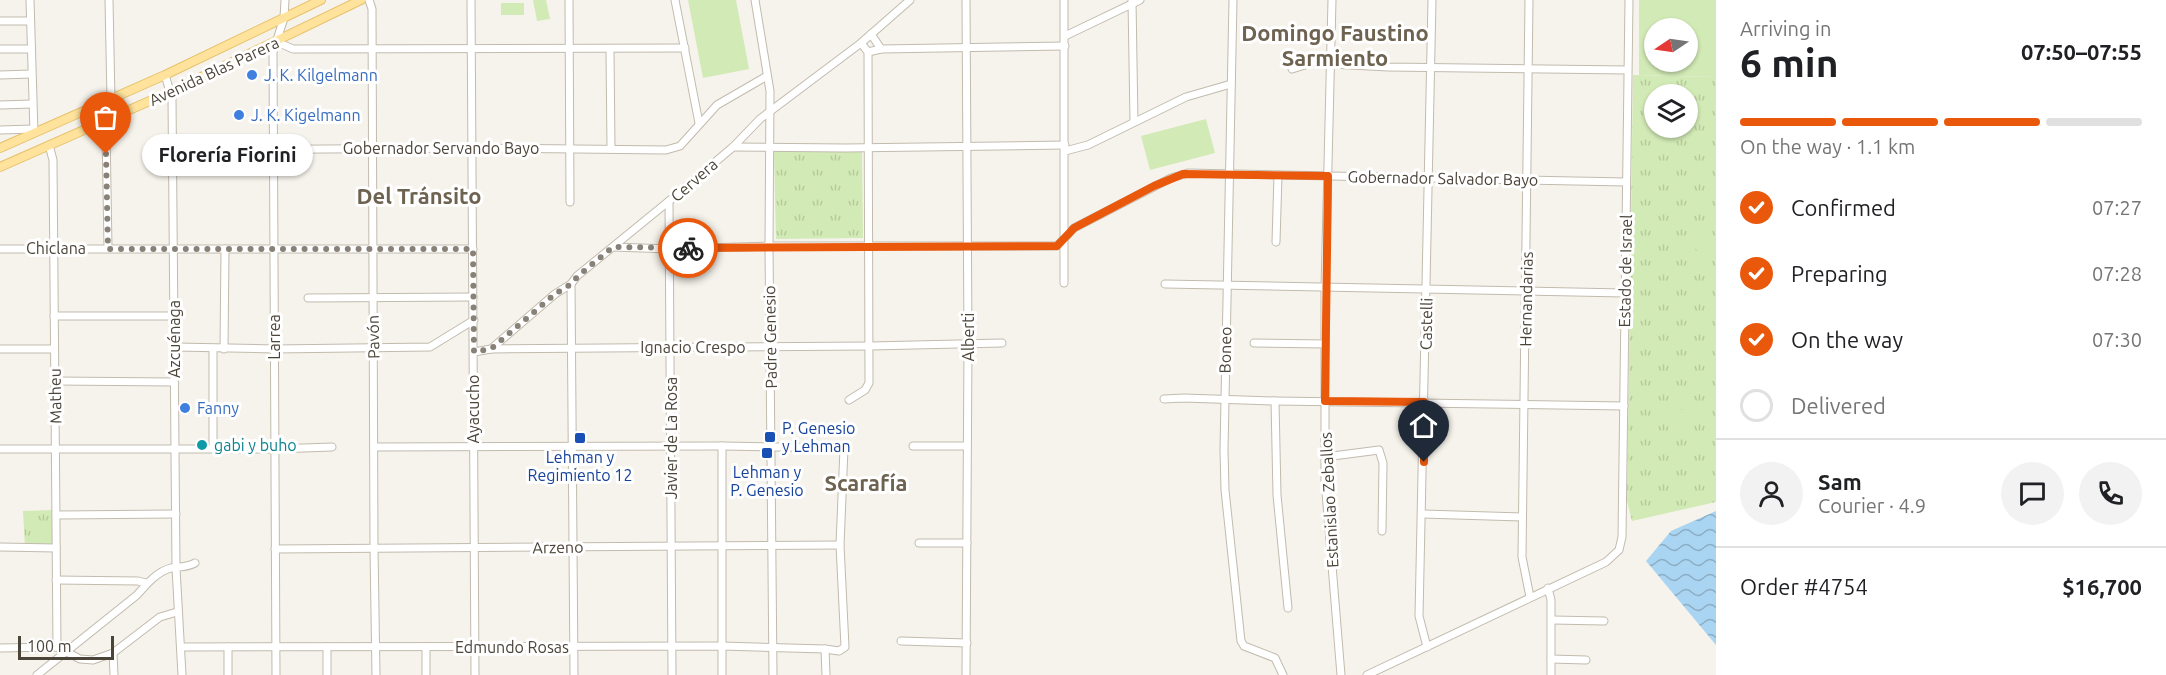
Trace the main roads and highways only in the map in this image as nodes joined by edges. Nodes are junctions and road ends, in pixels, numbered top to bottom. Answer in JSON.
{"nodes":[{"id":1,"x":321,"y":0,"type":"edge"},
{"id":2,"x":361,"y":0,"type":"edge"},
{"id":3,"x":0,"y":148,"type":"edge"},
{"id":4,"x":0,"y":167,"type":"edge"}],
"edges":[{"from":1,"to":3,"type":"main road","name":"Avenida Blas Parera"},
{"from":2,"to":4,"type":"main road","name":"Avenida Blas Parera"}]}
